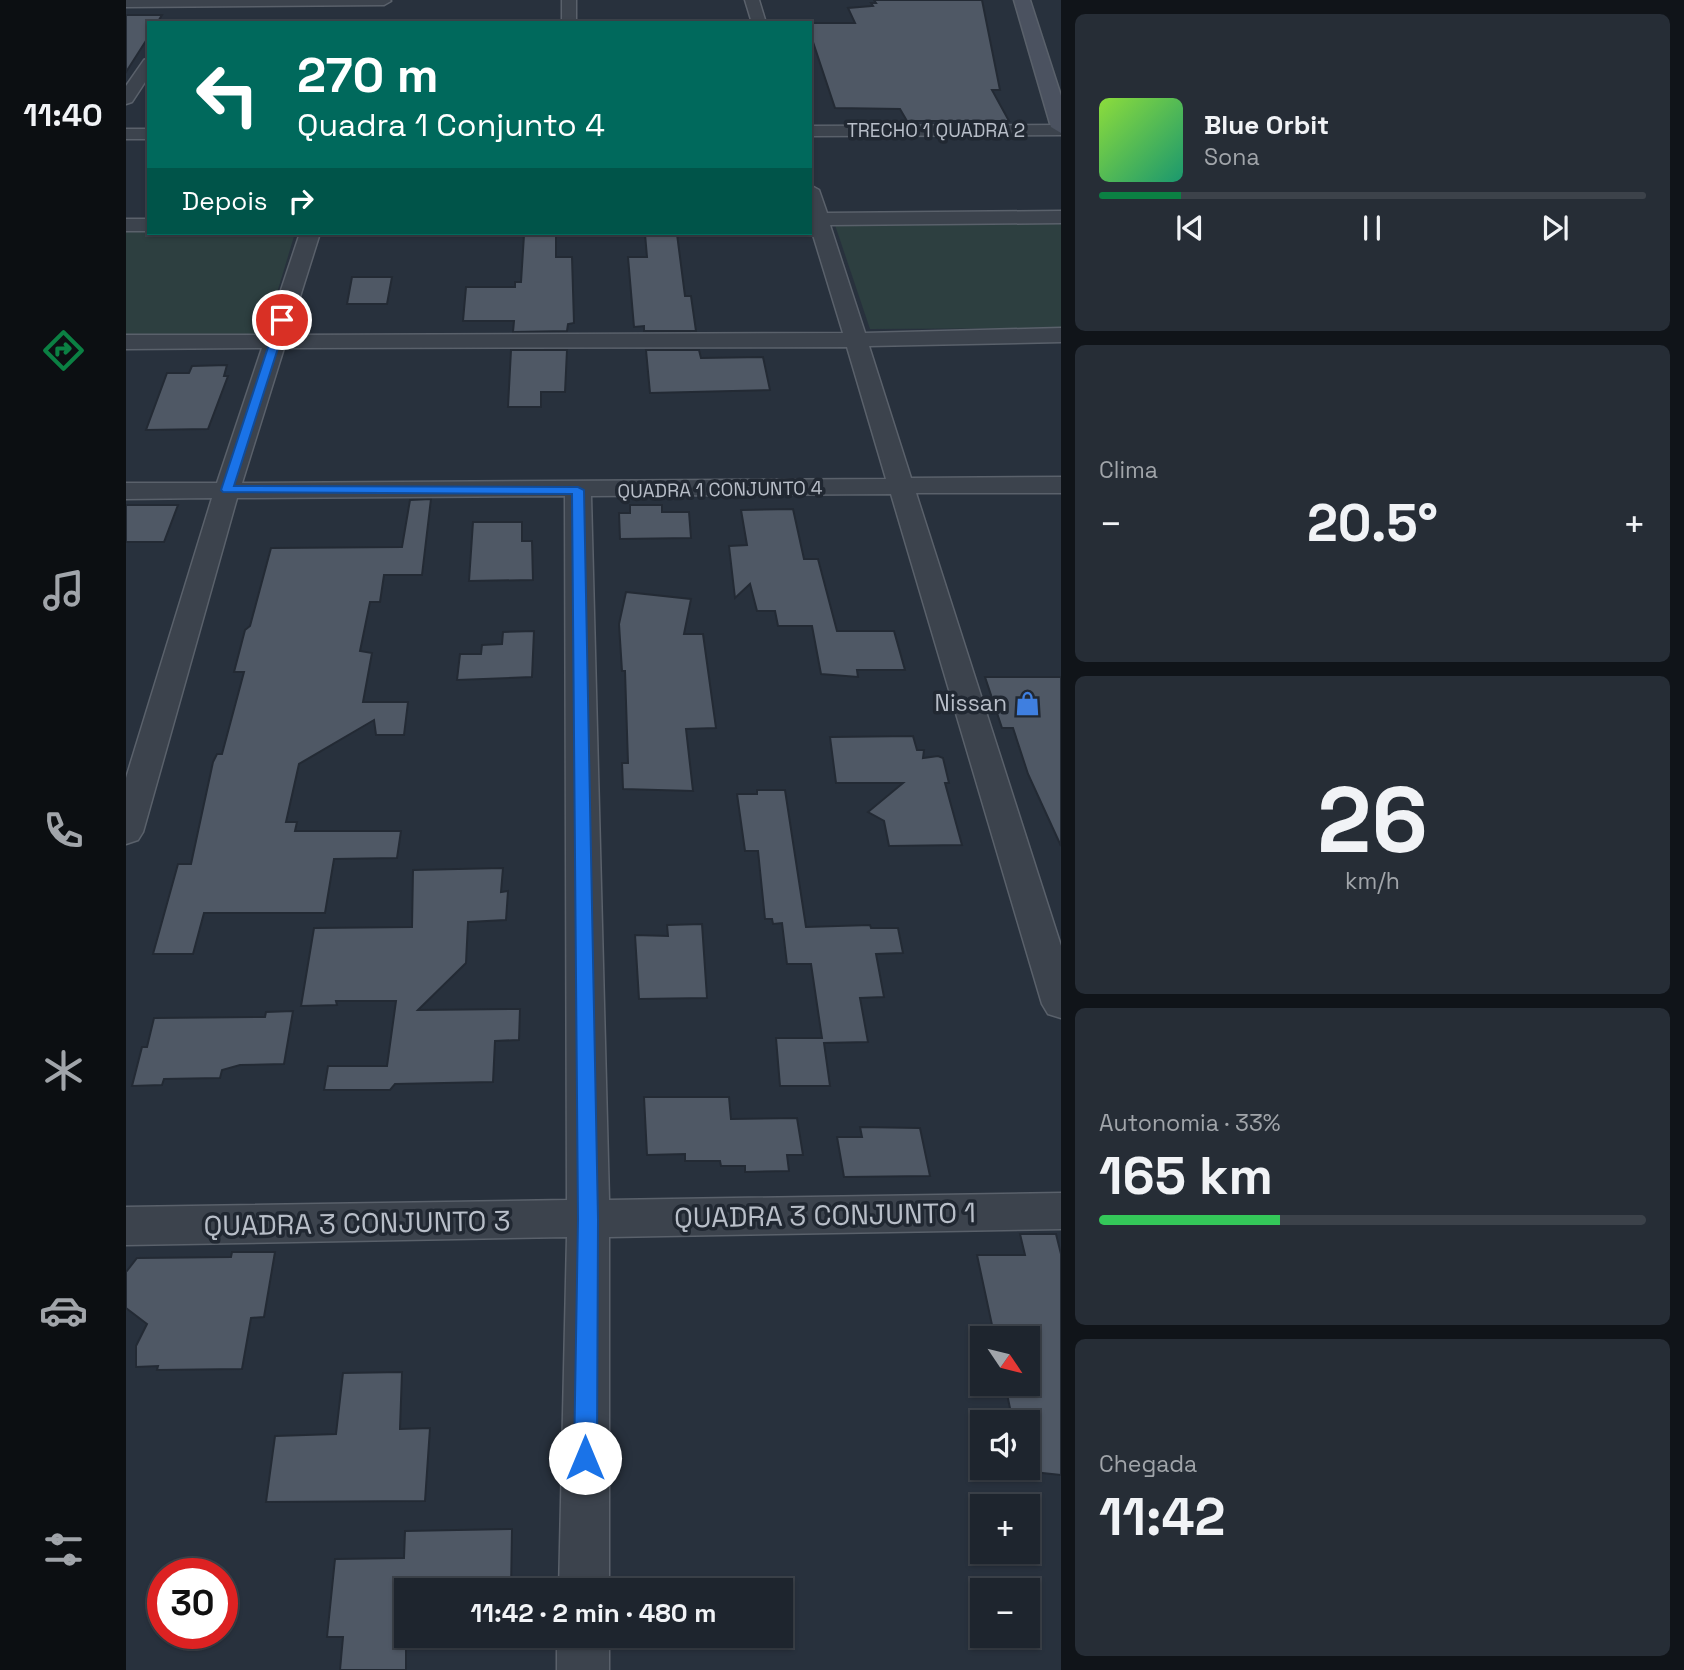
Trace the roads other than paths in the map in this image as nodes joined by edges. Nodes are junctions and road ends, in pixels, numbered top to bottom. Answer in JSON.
{"nodes":[{"id":1,"x":569,"y":0,"type":"edge"},
{"id":2,"x":752,"y":0,"type":"edge"},
{"id":3,"x":1022,"y":0,"type":"edge"},
{"id":4,"x":187,"y":2,"type":"junction"},
{"id":5,"x":126,"y":3,"type":"edge"},
{"id":6,"x":382,"y":4,"type":"edge"},
{"id":7,"x":175,"y":21,"type":"edge"},
{"id":8,"x":569,"y":21,"type":"edge"},
{"id":9,"x":758,"y":21,"type":"edge"},
{"id":10,"x":147,"y":66,"type":"edge"},
{"id":11,"x":126,"y":99,"type":"edge"},
{"id":12,"x":1061,"y":128,"type":"edge"},
{"id":13,"x":812,"y":131,"type":"edge"},
{"id":14,"x":126,"y":134,"type":"edge"},
{"id":15,"x":147,"y":134,"type":"edge"},
{"id":16,"x":812,"y":202,"type":"edge"},
{"id":17,"x":1061,"y":217,"type":"edge"},
{"id":18,"x":815,"y":219,"type":"edge"},
{"id":19,"x":126,"y":225,"type":"edge"},
{"id":20,"x":147,"y":225,"type":"edge"},
{"id":21,"x":309,"y":235,"type":"edge"},
{"id":22,"x":1061,"y":335,"type":"edge"},
{"id":23,"x":856,"y":340,"type":"junction"},
{"id":24,"x":126,"y":342,"type":"edge"},
{"id":25,"x":275,"y":342,"type":"junction"},
{"id":26,"x":1061,"y":485,"type":"edge"},
{"id":27,"x":902,"y":487,"type":"junction"},
{"id":28,"x":227,"y":490,"type":"junction"},
{"id":29,"x":578,"y":490,"type":"junction"},
{"id":30,"x":126,"y":491,"type":"edge"},
{"id":31,"x":126,"y":832,"type":"edge"},
{"id":32,"x":1061,"y":1003,"type":"edge"},
{"id":33,"x":1061,"y":1211,"type":"edge"},
{"id":34,"x":588,"y":1219,"type":"junction"},
{"id":35,"x":126,"y":1226,"type":"edge"},
{"id":36,"x":584,"y":1578,"type":"edge"},
{"id":37,"x":583,"y":1648,"type":"edge"},
{"id":38,"x":583,"y":1670,"type":"edge"}],
"edges":[{"from":1,"to":8,"type":"street"},
{"from":2,"to":9,"type":"street"},
{"from":3,"to":12,"type":"street"},
{"from":4,"to":5,"type":"street"},
{"from":4,"to":6,"type":"street"},
{"from":4,"to":7,"type":"street"},
{"from":10,"to":11,"type":"street"},
{"from":12,"to":13,"type":"street","name":"TRECHO 1 QUADRA 2"},
{"from":14,"to":15,"type":"street"},
{"from":16,"to":18,"type":"street"},
{"from":17,"to":18,"type":"street"},
{"from":18,"to":23,"type":"street"},
{"from":19,"to":20,"type":"street"},
{"from":21,"to":25,"type":"street"},
{"from":22,"to":23,"type":"street"},
{"from":23,"to":25,"type":"street"},
{"from":23,"to":27,"type":"street"},
{"from":24,"to":25,"type":"street"},
{"from":25,"to":28,"type":"street"},
{"from":26,"to":27,"type":"street","name":"QUADRA 1 CONJUNTO 4"},
{"from":27,"to":29,"type":"street","name":"QUADRA 1 CONJUNTO 4"},
{"from":27,"to":32,"type":"street"},
{"from":28,"to":29,"type":"street","name":"QUADRA 1 CONJUNTO 4"},
{"from":28,"to":30,"type":"street","name":"QUADRA 1 CONJUNTO 4"},
{"from":28,"to":31,"type":"street"},
{"from":29,"to":34,"type":"street"},
{"from":33,"to":34,"type":"street","name":"QUADRA 3 CONJUNTO 1"},
{"from":34,"to":35,"type":"street","name":"QUADRA 3 CONJUNTO 3"},
{"from":34,"to":36,"type":"street"},
{"from":37,"to":38,"type":"street"}]}
